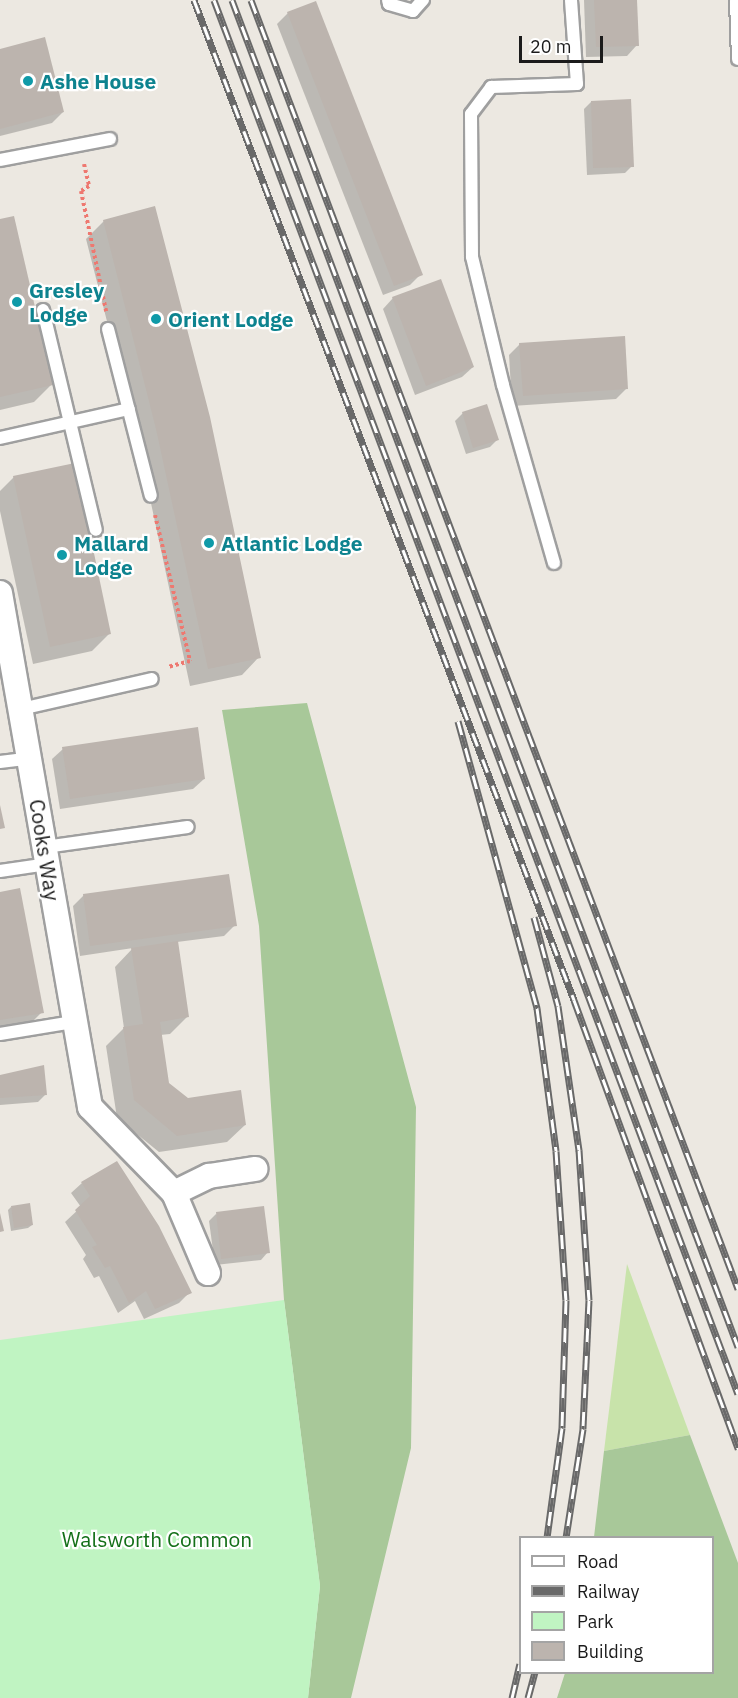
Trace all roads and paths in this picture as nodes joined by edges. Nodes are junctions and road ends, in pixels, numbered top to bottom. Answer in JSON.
{"nodes":[{"id":1,"x":388,"y":0,"type":"edge"},
{"id":2,"x":423,"y":0,"type":"edge"},
{"id":3,"x":571,"y":0,"type":"edge"},
{"id":4,"x":736,"y":0,"type":"edge"},
{"id":5,"x":738,"y":59,"type":"edge"},
{"id":6,"x":110,"y":138,"type":"dead end"},
{"id":7,"x":80,"y":147,"type":"junction"},
{"id":8,"x":0,"y":160,"type":"edge"},
{"id":9,"x":43,"y":310,"type":"dead end"},
{"id":10,"x":108,"y":329,"type":"joint"},
{"id":11,"x":129,"y":409,"type":"junction"},
{"id":12,"x":69,"y":423,"type":"junction"},
{"id":13,"x":0,"y":438,"type":"edge"},
{"id":14,"x":151,"y":496,"type":"joint"},
{"id":15,"x":96,"y":530,"type":"dead end"},
{"id":16,"x":554,"y":563,"type":"dead end"},
{"id":17,"x":0,"y":593,"type":"edge"},
{"id":18,"x":190,"y":661,"type":"dead end"},
{"id":19,"x":152,"y":679,"type":"dead end"},
{"id":20,"x":21,"y":709,"type":"junction"},
{"id":21,"x":31,"y":758,"type":"junction"},
{"id":22,"x":0,"y":762,"type":"edge"},
{"id":23,"x":188,"y":827,"type":"dead end"},
{"id":24,"x":46,"y":855,"type":"junction"},
{"id":25,"x":0,"y":871,"type":"edge"},
{"id":26,"x":73,"y":1022,"type":"junction"},
{"id":27,"x":0,"y":1034,"type":"edge"},
{"id":28,"x":255,"y":1168,"type":"dead end"},
{"id":29,"x":174,"y":1193,"type":"junction"},
{"id":30,"x":208,"y":1273,"type":"dead end"}],
"edges":[{"from":1,"to":2,"type":"lane"},
{"from":3,"to":16,"type":"lane"},
{"from":4,"to":5,"type":"lane"},
{"from":6,"to":7,"type":"lane"},
{"from":7,"to":8,"type":"lane"},
{"from":7,"to":10,"type":"path"},
{"from":9,"to":12,"type":"lane"},
{"from":10,"to":11,"type":"lane"},
{"from":11,"to":12,"type":"lane"},
{"from":11,"to":14,"type":"lane"},
{"from":12,"to":13,"type":"lane"},
{"from":12,"to":15,"type":"lane"},
{"from":14,"to":18,"type":"path"},
{"from":17,"to":20,"type":"street","name":"Cooks Way"},
{"from":19,"to":20,"type":"lane"},
{"from":20,"to":21,"type":"street","name":"Cooks Way"},
{"from":21,"to":22,"type":"lane"},
{"from":21,"to":24,"type":"street","name":"Cooks Way"},
{"from":23,"to":24,"type":"lane"},
{"from":24,"to":25,"type":"lane"},
{"from":24,"to":26,"type":"street","name":"Cooks Way"},
{"from":26,"to":27,"type":"lane"},
{"from":26,"to":29,"type":"street","name":"Cooks Way"},
{"from":28,"to":29,"type":"street"},
{"from":29,"to":30,"type":"street"}]}
